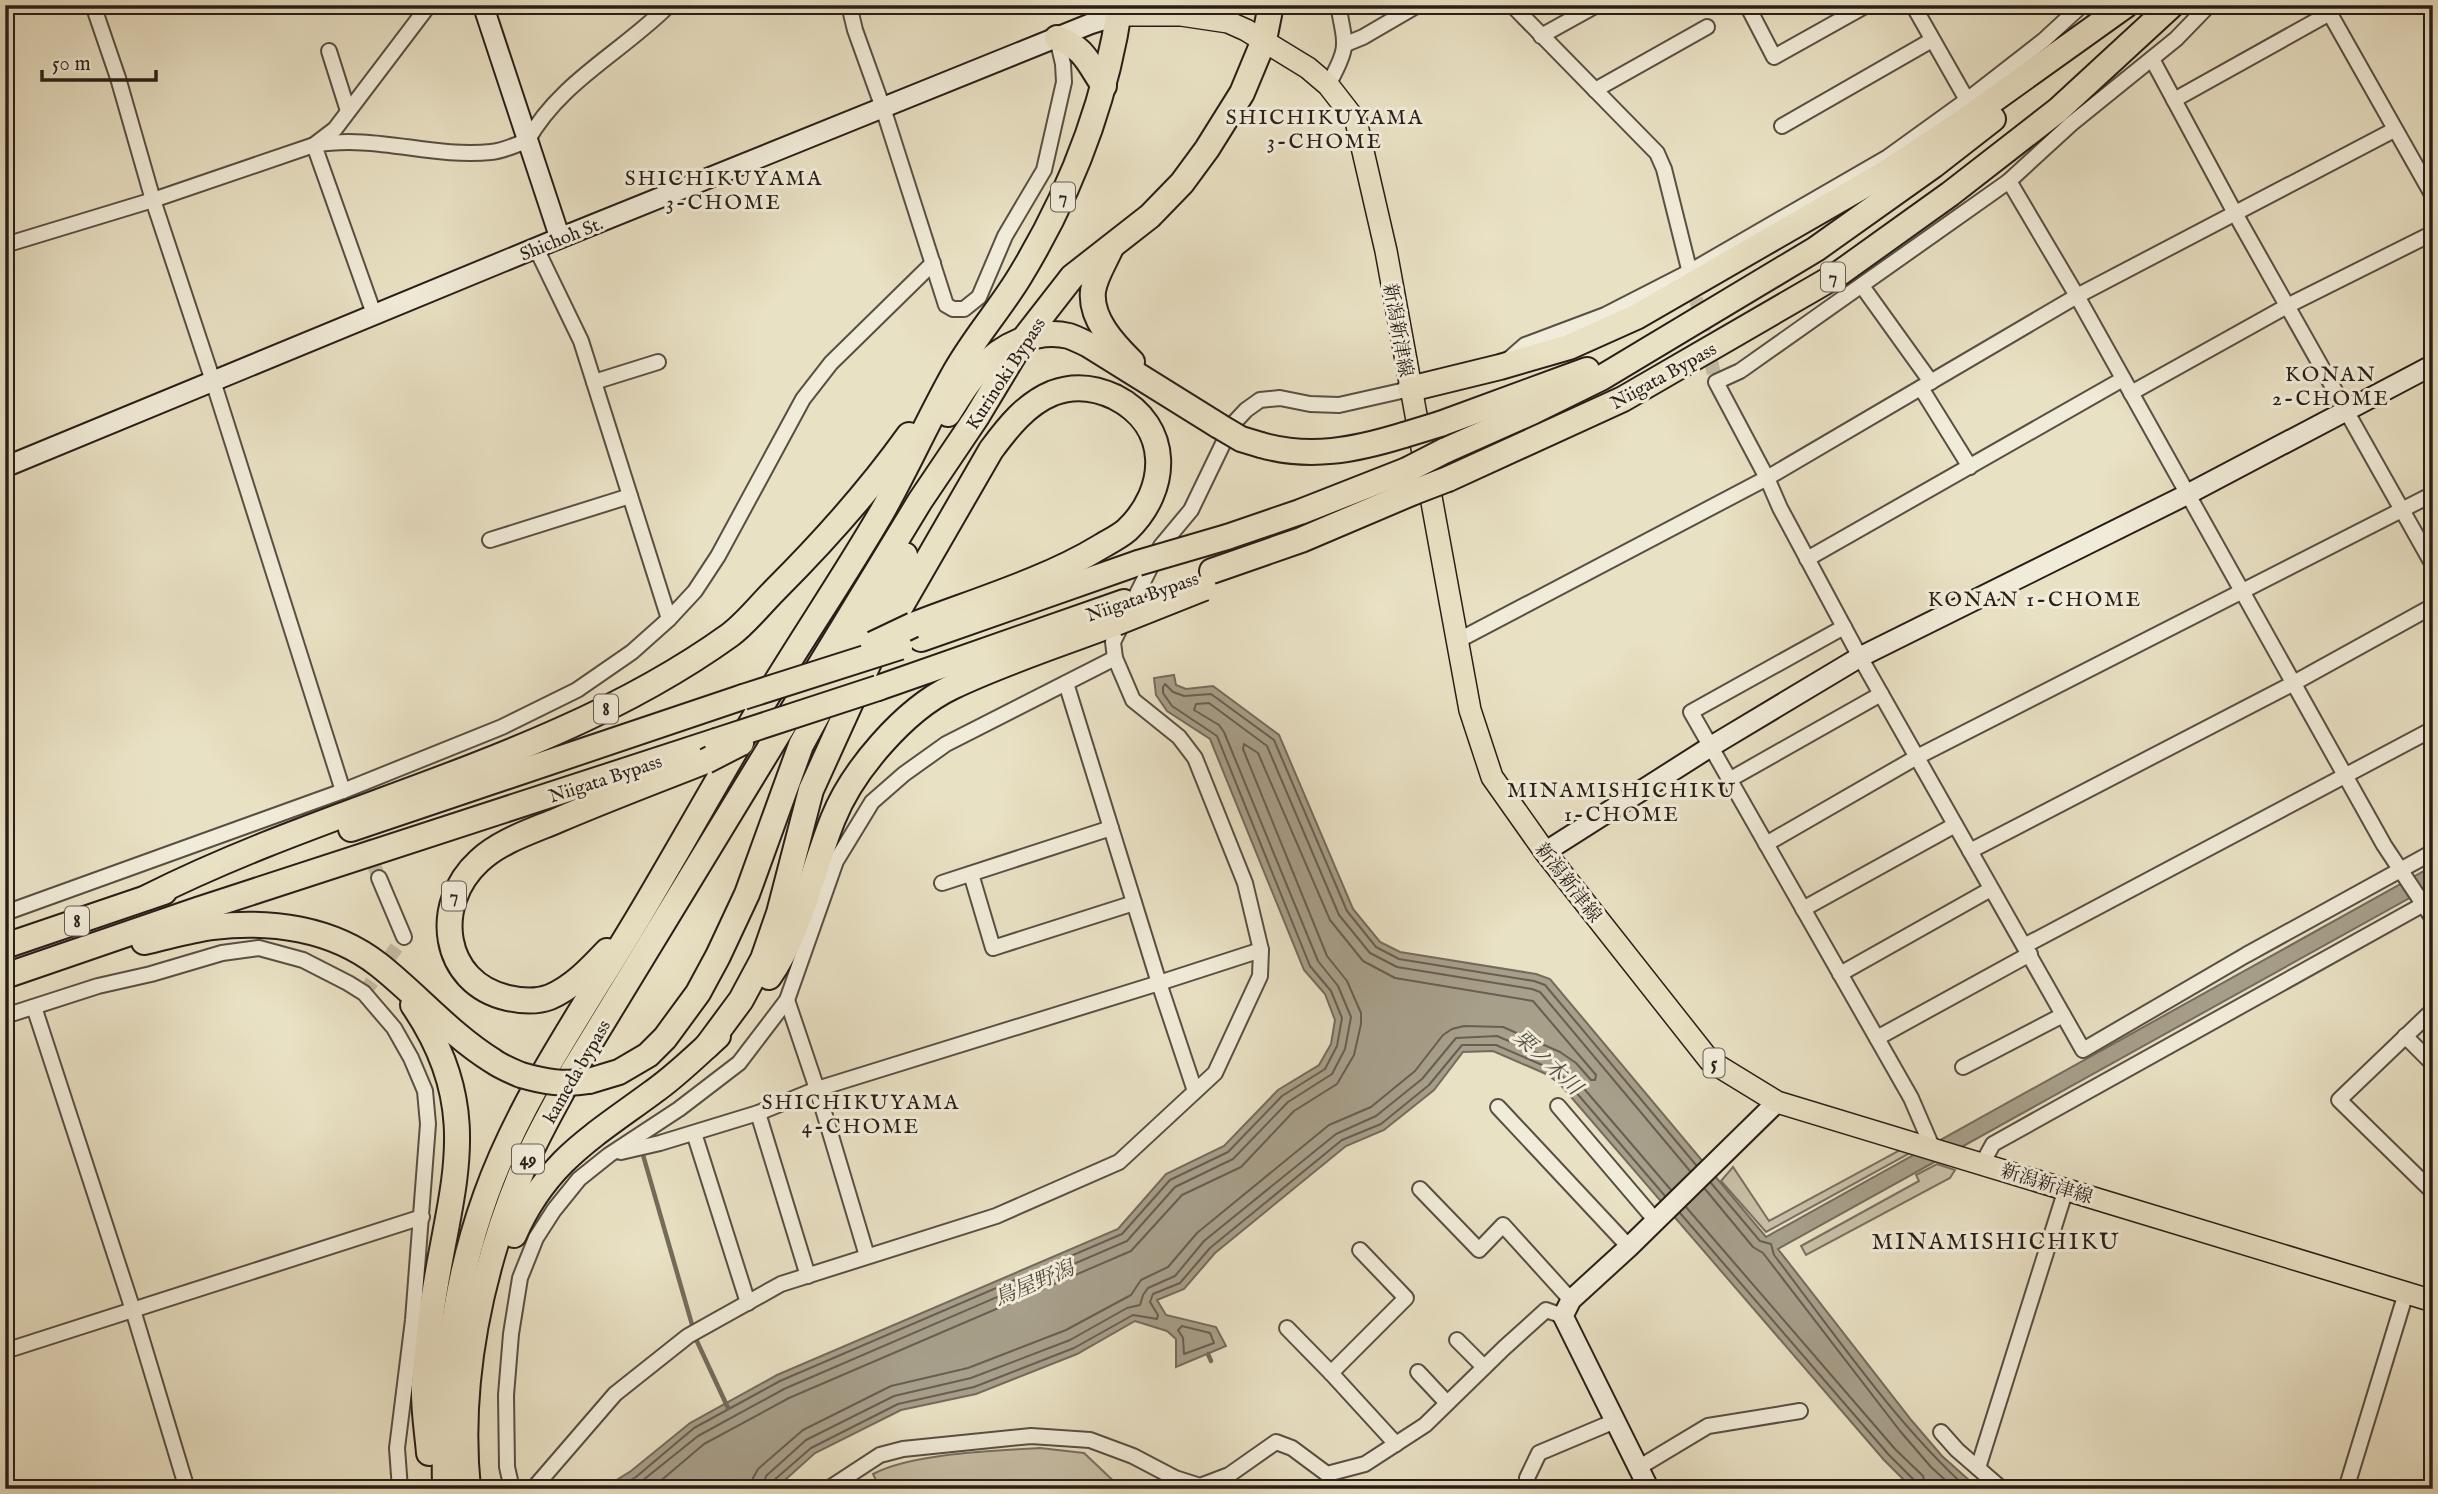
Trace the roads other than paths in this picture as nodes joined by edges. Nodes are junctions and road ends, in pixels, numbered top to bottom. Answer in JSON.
{"nodes":[{"id":1,"x":93,"y":5,"type":"edge"},
{"id":2,"x":429,"y":5,"type":"edge"},
{"id":3,"x":483,"y":5,"type":"edge"},
{"id":4,"x":669,"y":5,"type":"edge"},
{"id":5,"x":849,"y":5,"type":"edge"},
{"id":6,"x":1271,"y":5,"type":"edge"},
{"id":7,"x":1338,"y":5,"type":"edge"},
{"id":8,"x":1418,"y":5,"type":"edge"},
{"id":9,"x":1512,"y":5,"type":"edge"},
{"id":10,"x":1597,"y":5,"type":"edge"},
{"id":11,"x":1747,"y":5,"type":"edge"},
{"id":12,"x":1867,"y":5,"type":"edge"},
{"id":13,"x":1913,"y":5,"type":"edge"},
{"id":14,"x":2082,"y":5,"type":"edge"},
{"id":15,"x":2127,"y":5,"type":"edge"},
{"id":16,"x":2172,"y":5,"type":"edge"},
{"id":17,"x":2209,"y":5,"type":"edge"},
{"id":18,"x":2328,"y":9,"type":"edge"},
{"id":19,"x":1120,"y":10,"type":"edge"},
{"id":20,"x":1707,"y":27,"type":"dead end"},
{"id":21,"x":1541,"y":36,"type":"junction"},
{"id":22,"x":1058,"y":38,"type":"junction"},
{"id":23,"x":1264,"y":40,"type":"junction"},
{"id":24,"x":1932,"y":40,"type":"junction"},
{"id":25,"x":1346,"y":44,"type":"junction"},
{"id":26,"x":329,"y":51,"type":"dead end"},
{"id":27,"x":2152,"y":59,"type":"junction"},
{"id":28,"x":1328,"y":85,"type":"junction"},
{"id":29,"x":1104,"y":86,"type":"junction"},
{"id":30,"x":1594,"y":90,"type":"junction"},
{"id":31,"x":1967,"y":100,"type":"junction"},
{"id":32,"x":2174,"y":100,"type":"junction"},
{"id":33,"x":883,"y":108,"type":"junction"},
{"id":34,"x":348,"y":111,"type":"junction"},
{"id":35,"x":1782,"y":126,"type":"dead end"},
{"id":36,"x":2394,"y":130,"type":"junction"},
{"id":37,"x":527,"y":141,"type":"junction"},
{"id":38,"x":313,"y":145,"type":"junction"},
{"id":39,"x":2009,"y":181,"type":"junction"},
{"id":40,"x":2433,"y":197,"type":"edge"},
{"id":41,"x":153,"y":200,"type":"junction"},
{"id":42,"x":2235,"y":215,"type":"junction"},
{"id":43,"x":2433,"y":233,"type":"edge"},
{"id":44,"x":560,"y":238,"type":"junction"},
{"id":45,"x":5,"y":245,"type":"edge"},
{"id":46,"x":536,"y":248,"type":"junction"},
{"id":47,"x":1110,"y":249,"type":"junction"},
{"id":48,"x":933,"y":263,"type":"junction"},
{"id":49,"x":1690,"y":274,"type":"junction"},
{"id":50,"x":1862,"y":286,"type":"junction"},
{"id":51,"x":2077,"y":296,"type":"junction"},
{"id":52,"x":2287,"y":306,"type":"junction"},
{"id":53,"x":374,"y":314,"type":"junction"},
{"id":54,"x":1023,"y":340,"type":"junction"},
{"id":55,"x":1653,"y":346,"type":"junction"},
{"id":56,"x":658,"y":362,"type":"dead end"},
{"id":57,"x":2433,"y":365,"type":"edge"},
{"id":58,"x":1500,"y":367,"type":"junction"},
{"id":59,"x":957,"y":368,"type":"junction"},
{"id":60,"x":2123,"y":379,"type":"junction"},
{"id":61,"x":213,"y":381,"type":"junction"},
{"id":62,"x":594,"y":382,"type":"junction"},
{"id":63,"x":1926,"y":385,"type":"junction"},
{"id":64,"x":1157,"y":387,"type":"junction"},
{"id":65,"x":1409,"y":388,"type":"junction"},
{"id":66,"x":2131,"y":393,"type":"junction"},
{"id":67,"x":2347,"y":411,"type":"junction"},
{"id":68,"x":976,"y":418,"type":"junction"},
{"id":69,"x":5,"y":467,"type":"edge"},
{"id":70,"x":1970,"y":467,"type":"junction"},
{"id":71,"x":1767,"y":478,"type":"junction"},
{"id":72,"x":1410,"y":481,"type":"junction"},
{"id":73,"x":2188,"y":494,"type":"junction"},
{"id":74,"x":2433,"y":494,"type":"edge"},
{"id":75,"x":630,"y":496,"type":"junction"},
{"id":76,"x":883,"y":510,"type":"junction"},
{"id":77,"x":2401,"y":511,"type":"junction"},
{"id":78,"x":490,"y":540,"type":"dead end"},
{"id":79,"x":1807,"y":559,"type":"junction"},
{"id":80,"x":2433,"y":565,"type":"edge"},
{"id":81,"x":2241,"y":592,"type":"junction"},
{"id":82,"x":2433,"y":606,"type":"edge"},
{"id":83,"x":1120,"y":613,"type":"junction"},
{"id":84,"x":669,"y":619,"type":"junction"},
{"id":85,"x":1844,"y":627,"type":"junction"},
{"id":86,"x":1459,"y":640,"type":"junction"},
{"id":87,"x":1860,"y":657,"type":"junction"},
{"id":88,"x":1115,"y":658,"type":"junction"},
{"id":89,"x":819,"y":673,"type":"joint"},
{"id":90,"x":1066,"y":683,"type":"junction"},
{"id":91,"x":2292,"y":684,"type":"junction"},
{"id":92,"x":1881,"y":694,"type":"junction"},
{"id":93,"x":798,"y":696,"type":"junction"},
{"id":94,"x":752,"y":702,"type":"junction"},
{"id":95,"x":2433,"y":729,"type":"edge"},
{"id":96,"x":1710,"y":747,"type":"junction"},
{"id":97,"x":711,"y":751,"type":"junction"},
{"id":98,"x":1917,"y":757,"type":"junction"},
{"id":99,"x":2345,"y":775,"type":"junction"},
{"id":100,"x":1729,"y":780,"type":"junction"},
{"id":101,"x":343,"y":791,"type":"junction"},
{"id":102,"x":1955,"y":825,"type":"junction"},
{"id":103,"x":1111,"y":828,"type":"junction"},
{"id":104,"x":1766,"y":844,"type":"junction"},
{"id":105,"x":1970,"y":850,"type":"junction"},
{"id":106,"x":1545,"y":852,"type":"junction"},
{"id":107,"x":2433,"y":852,"type":"edge"},
{"id":108,"x":2400,"y":870,"type":"junction"},
{"id":109,"x":971,"y":874,"type":"junction"},
{"id":110,"x":379,"y":878,"type":"tunnel mouth"},
{"id":111,"x":942,"y":883,"type":"dead end"},
{"id":112,"x":1991,"y":890,"type":"junction"},
{"id":113,"x":148,"y":897,"type":"junction"},
{"id":114,"x":1134,"y":903,"type":"junction"},
{"id":115,"x":2424,"y":905,"type":"junction"},
{"id":116,"x":7,"y":908,"type":"edge"},
{"id":117,"x":1803,"y":909,"type":"junction"},
{"id":118,"x":637,"y":919,"type":"junction"},
{"id":119,"x":2433,"y":919,"type":"edge"},
{"id":120,"x":404,"y":937,"type":"dead end"},
{"id":121,"x":5,"y":946,"type":"edge"},
{"id":122,"x":1261,"y":950,"type":"junction"},
{"id":123,"x":2028,"y":950,"type":"junction"},
{"id":124,"x":42,"y":964,"type":"junction"},
{"id":125,"x":1840,"y":974,"type":"junction"},
{"id":126,"x":5,"y":976,"type":"edge"},
{"id":127,"x":398,"y":983,"type":"junction"},
{"id":128,"x":1159,"y":983,"type":"junction"},
{"id":129,"x":787,"y":1000,"type":"junction"},
{"id":130,"x":34,"y":1007,"type":"junction"},
{"id":131,"x":2433,"y":1010,"type":"edge"},
{"id":132,"x":2063,"y":1015,"type":"junction"},
{"id":133,"x":5,"y":1016,"type":"edge"},
{"id":134,"x":2405,"y":1037,"type":"junction"},
{"id":135,"x":1877,"y":1038,"type":"junction"},
{"id":136,"x":707,"y":1046,"type":"junction"},
{"id":137,"x":2433,"y":1064,"type":"edge"},
{"id":138,"x":1963,"y":1067,"type":"dead end"},
{"id":139,"x":817,"y":1089,"type":"junction"},
{"id":140,"x":1195,"y":1091,"type":"junction"},
{"id":141,"x":1777,"y":1102,"type":"junction"},
{"id":142,"x":1558,"y":1106,"type":"dead end"},
{"id":143,"x":1498,"y":1107,"type":"dead end"},
{"id":144,"x":758,"y":1112,"type":"junction"},
{"id":145,"x":694,"y":1133,"type":"junction"},
{"id":146,"x":1933,"y":1149,"type":"junction"},
{"id":147,"x":609,"y":1155,"type":"junction"},
{"id":148,"x":1982,"y":1164,"type":"junction"},
{"id":149,"x":1420,"y":1189,"type":"dead end"},
{"id":150,"x":2066,"y":1189,"type":"junction"},
{"id":151,"x":2433,"y":1192,"type":"edge"},
{"id":152,"x":422,"y":1217,"type":"junction"},
{"id":153,"x":1658,"y":1218,"type":"junction"},
{"id":154,"x":1629,"y":1247,"type":"junction"},
{"id":155,"x":1360,"y":1250,"type":"dead end"},
{"id":156,"x":867,"y":1256,"type":"junction"},
{"id":157,"x":808,"y":1276,"type":"junction"},
{"id":158,"x":486,"y":1283,"type":"junction"},
{"id":159,"x":2406,"y":1293,"type":"junction"},
{"id":160,"x":2433,"y":1301,"type":"edge"},
{"id":161,"x":748,"y":1303,"type":"junction"},
{"id":162,"x":1567,"y":1308,"type":"junction"},
{"id":163,"x":132,"y":1310,"type":"junction"},
{"id":164,"x":1287,"y":1328,"type":"dead end"},
{"id":165,"x":1457,"y":1340,"type":"dead end"},
{"id":166,"x":5,"y":1351,"type":"edge"},
{"id":167,"x":1484,"y":1367,"type":"junction"},
{"id":168,"x":1418,"y":1372,"type":"dead end"},
{"id":169,"x":1331,"y":1373,"type":"junction"},
{"id":170,"x":1447,"y":1403,"type":"junction"},
{"id":171,"x":1800,"y":1411,"type":"dead end"},
{"id":172,"x":1615,"y":1421,"type":"junction"},
{"id":173,"x":1941,"y":1432,"type":"dead end"},
{"id":174,"x":1396,"y":1444,"type":"junction"},
{"id":175,"x":1638,"y":1468,"type":"junction"},
{"id":176,"x":1978,"y":1468,"type":"junction"},
{"id":177,"x":1527,"y":1478,"type":"dead end"},
{"id":178,"x":187,"y":1489,"type":"edge"},
{"id":179,"x":400,"y":1489,"type":"edge"},
{"id":180,"x":431,"y":1489,"type":"edge"},
{"id":181,"x":445,"y":1489,"type":"edge"},
{"id":182,"x":468,"y":1489,"type":"edge"},
{"id":183,"x":512,"y":1489,"type":"edge"},
{"id":184,"x":533,"y":1489,"type":"edge"},
{"id":185,"x":828,"y":1489,"type":"edge"},
{"id":186,"x":1649,"y":1489,"type":"edge"},
{"id":187,"x":2002,"y":1489,"type":"edge"},
{"id":188,"x":2346,"y":1489,"type":"edge"}],
"edges":[{"from":1,"to":41,"type":"street"},
{"from":2,"to":34,"type":"street"},
{"from":3,"to":37,"type":"street"},
{"from":4,"to":37,"type":"street"},
{"from":5,"to":33,"type":"street"},
{"from":6,"to":23,"type":"highway","name":"Kurinoki Bypass","number":"7"},
{"from":7,"to":25,"type":"street"},
{"from":8,"to":25,"type":"street"},
{"from":9,"to":21,"type":"street"},
{"from":10,"to":21,"type":"street"},
{"from":11,"to":12,"type":"street"},
{"from":13,"to":24,"type":"street"},
{"from":14,"to":31,"type":"street"},
{"from":15,"to":55,"type":"highway","name":"Niigata Bypass","number":"7"},
{"from":15,"to":58,"type":"highway","number":"7"},
{"from":16,"to":72,"type":"highway","name":"Niigata Bypass","number":"7","bridge":true},
{"from":17,"to":27,"type":"street"},
{"from":18,"to":32,"type":"street"},
{"from":18,"to":36,"type":"street"},
{"from":19,"to":22,"type":"street","name":"Shichoh St."},
{"from":19,"to":23,"type":"main road","name":"新潟新津線","number":"5"},
{"from":19,"to":29,"type":"highway","name":"Kurinoki Bypass","number":"7"},
{"from":20,"to":30,"type":"street"},
{"from":21,"to":30,"type":"street"},
{"from":22,"to":29,"type":"highway"},
{"from":22,"to":33,"type":"street","name":"Shichoh St."},
{"from":22,"to":48,"type":"street"},
{"from":23,"to":28,"type":"main road","name":"新潟新津線","number":"5"},
{"from":23,"to":47,"type":"highway","name":"Kurinoki Bypass","number":"7"},
{"from":24,"to":31,"type":"street"},
{"from":24,"to":35,"type":"street"},
{"from":25,"to":28,"type":"street"},
{"from":26,"to":34,"type":"street"},
{"from":27,"to":32,"type":"street"},
{"from":27,"to":39,"type":"street"},
{"from":28,"to":65,"type":"main road","name":"新潟新津線","number":"5"},
{"from":29,"to":59,"type":"highway","name":"Kurinoki Bypass","number":"7"},
{"from":30,"to":49,"type":"street"},
{"from":31,"to":49,"type":"street"},
{"from":32,"to":42,"type":"street"},
{"from":33,"to":44,"type":"street","name":"Shichoh St."},
{"from":33,"to":48,"type":"street"},
{"from":34,"to":38,"type":"street"},
{"from":36,"to":40,"type":"street"},
{"from":36,"to":42,"type":"street"},
{"from":37,"to":38,"type":"street"},
{"from":37,"to":44,"type":"street"},
{"from":38,"to":41,"type":"street"},
{"from":38,"to":53,"type":"street"},
{"from":39,"to":50,"type":"street"},
{"from":39,"to":51,"type":"street"},
{"from":41,"to":45,"type":"street"},
{"from":41,"to":61,"type":"street"},
{"from":42,"to":51,"type":"street"},
{"from":42,"to":52,"type":"street"},
{"from":43,"to":52,"type":"street"},
{"from":44,"to":46,"type":"street","name":"Shichoh St."},
{"from":46,"to":53,"type":"street","name":"Shichoh St."},
{"from":46,"to":62,"type":"street"},
{"from":47,"to":54,"type":"highway","name":"Kurinoki Bypass","number":"7"},
{"from":47,"to":64,"type":"highway","number":"7"},
{"from":48,"to":84,"type":"street"},
{"from":49,"to":58,"type":"street"},
{"from":50,"to":63,"type":"street"},
{"from":50,"to":71,"type":"street"},
{"from":51,"to":60,"type":"street"},
{"from":51,"to":63,"type":"street"},
{"from":52,"to":66,"type":"street"},
{"from":52,"to":67,"type":"street"},
{"from":53,"to":61,"type":"street","name":"Shichoh St."},
{"from":54,"to":64,"type":"highway"},
{"from":54,"to":68,"type":"highway","name":"Kurinoki Bypass","number":"7"},
{"from":54,"to":76,"type":"highway"},
{"from":55,"to":64,"type":"highway","number":"7","bridge":true},
{"from":55,"to":72,"type":"highway","name":"Niigata Bypass","number":"7","bridge":true},
{"from":56,"to":62,"type":"street"},
{"from":57,"to":67,"type":"street"},
{"from":58,"to":65,"type":"highway","number":"7"},
{"from":59,"to":76,"type":"highway","name":"Kurinoki Bypass","number":"7"},
{"from":59,"to":113,"type":"highway","number":"8"},
{"from":60,"to":66,"type":"street"},
{"from":60,"to":70,"type":"street"},
{"from":61,"to":69,"type":"street","name":"Shichoh St."},
{"from":61,"to":101,"type":"street"},
{"from":62,"to":75,"type":"street"},
{"from":63,"to":70,"type":"street"},
{"from":63,"to":71,"type":"street"},
{"from":65,"to":86,"type":"main road","name":"新潟新津線","number":"5"},
{"from":65,"to":88,"type":"street"},
{"from":66,"to":73,"type":"street"},
{"from":67,"to":73,"type":"street"},
{"from":67,"to":77,"type":"street"},
{"from":68,"to":93,"type":"highway","name":"Kurinoki Bypass","number":"7"},
{"from":68,"to":127,"type":"highway","number":"8","bridge":true},
{"from":70,"to":79,"type":"street"},
{"from":71,"to":79,"type":"street"},
{"from":71,"to":86,"type":"street"},
{"from":72,"to":83,"type":"highway","name":"Niigata Bypass","number":"7","bridge":true},
{"from":72,"to":89,"type":"highway","name":"Niigata Bypass","number":"7","bridge":true},
{"from":73,"to":81,"type":"street"},
{"from":73,"to":87,"type":"street"},
{"from":74,"to":77,"type":"street"},
{"from":75,"to":78,"type":"street"},
{"from":75,"to":84,"type":"street"},
{"from":76,"to":94,"type":"highway","name":"Kurinoki Bypass","number":"7"},
{"from":77,"to":80,"type":"street"},
{"from":77,"to":81,"type":"street"},
{"from":79,"to":85,"type":"street"},
{"from":81,"to":91,"type":"street"},
{"from":81,"to":98,"type":"street"},
{"from":82,"to":91,"type":"street"},
{"from":83,"to":93,"type":"highway","name":"Niigata Bypass","number":"7","bridge":true},
{"from":83,"to":136,"type":"highway"},
{"from":84,"to":101,"type":"street"},
{"from":85,"to":87,"type":"street"},
{"from":85,"to":96,"type":"street"},
{"from":86,"to":106,"type":"main road","name":"新潟新津線","number":"5"},
{"from":87,"to":92,"type":"street"},
{"from":87,"to":96,"type":"street"},
{"from":88,"to":90,"type":"street"},
{"from":88,"to":122,"type":"street"},
{"from":89,"to":93,"type":"highway","name":"Niigata Bypass","number":"8","bridge":true},
{"from":90,"to":103,"type":"street"},
{"from":90,"to":129,"type":"street"},
{"from":91,"to":99,"type":"street"},
{"from":91,"to":105,"type":"street"},
{"from":92,"to":98,"type":"street"},
{"from":92,"to":100,"type":"street"},
{"from":93,"to":94,"type":"highway","name":"Niigata Bypass","number":"8","bridge":true},
{"from":93,"to":97,"type":"highway","number":"7","bridge":true},
{"from":93,"to":136,"type":"highway","bridge":true},
{"from":93,"to":158,"type":"highway","name":"kameda bypass","number":"49"},
{"from":94,"to":113,"type":"highway","name":"Niigata Bypass","number":"8"},
{"from":94,"to":118,"type":"highway","name":"kameda bypass","number":"7"},
{"from":95,"to":99,"type":"street"},
{"from":96,"to":100,"type":"street"},
{"from":96,"to":106,"type":"street"},
{"from":97,"to":118,"type":"highway","number":"7"},
{"from":97,"to":124,"type":"highway","name":"Niigata Bypass","number":"8"},
{"from":98,"to":102,"type":"street"},
{"from":98,"to":104,"type":"street"},
{"from":99,"to":108,"type":"street"},
{"from":99,"to":123,"type":"street"},
{"from":100,"to":104,"type":"street"},
{"from":101,"to":116,"type":"street"},
{"from":102,"to":105,"type":"street"},
{"from":102,"to":117,"type":"street"},
{"from":103,"to":109,"type":"street"},
{"from":103,"to":114,"type":"street"},
{"from":104,"to":117,"type":"street"},
{"from":105,"to":112,"type":"street"},
{"from":106,"to":141,"type":"main road","name":"新潟新津線","number":"5"},
{"from":107,"to":108,"type":"street"},
{"from":108,"to":115,"type":"street"},
{"from":108,"to":132,"type":"street"},
{"from":109,"to":111,"type":"street"},
{"from":109,"to":114,"type":"street"},
{"from":110,"to":120,"type":"street"},
{"from":112,"to":123,"type":"street"},
{"from":112,"to":125,"type":"street"},
{"from":113,"to":121,"type":"highway","name":"Niigata Bypass","number":"8"},
{"from":114,"to":128,"type":"street"},
{"from":115,"to":119,"type":"street"},
{"from":115,"to":148,"type":"street"},
{"from":117,"to":125,"type":"street"},
{"from":118,"to":181,"type":"highway","name":"kameda bypass","number":"49"},
{"from":122,"to":128,"type":"street"},
{"from":122,"to":140,"type":"street"},
{"from":123,"to":132,"type":"street"},
{"from":123,"to":135,"type":"street"},
{"from":124,"to":126,"type":"highway","name":"Niigata Bypass","number":"8"},
{"from":124,"to":127,"type":"highway","number":"8"},
{"from":125,"to":135,"type":"street"},
{"from":127,"to":180,"type":"highway"},
{"from":128,"to":139,"type":"street"},
{"from":128,"to":140,"type":"street"},
{"from":129,"to":139,"type":"street"},
{"from":129,"to":147,"type":"street"},
{"from":130,"to":133,"type":"street"},
{"from":130,"to":152,"type":"street"},
{"from":130,"to":163,"type":"street"},
{"from":131,"to":134,"type":"street"},
{"from":132,"to":138,"type":"street"},
{"from":134,"to":137,"type":"street"},
{"from":134,"to":151,"type":"street"},
{"from":135,"to":146,"type":"street"},
{"from":136,"to":158,"type":"highway"},
{"from":139,"to":144,"type":"street"},
{"from":139,"to":156,"type":"street"},
{"from":140,"to":156,"type":"street"},
{"from":141,"to":146,"type":"main road","name":"新潟新津線","number":"5"},
{"from":141,"to":153,"type":"street"},
{"from":142,"to":153,"type":"street"},
{"from":143,"to":154,"type":"street"},
{"from":144,"to":145,"type":"street"},
{"from":144,"to":157,"type":"street"},
{"from":145,"to":147,"type":"street"},
{"from":145,"to":161,"type":"street"},
{"from":146,"to":148,"type":"main road","name":"新潟新津線","number":"5"},
{"from":147,"to":183,"type":"street"},
{"from":148,"to":150,"type":"main road","name":"新潟新津線","number":"5"},
{"from":149,"to":162,"type":"street"},
{"from":150,"to":159,"type":"main road","name":"新潟新津線","number":"5"},
{"from":150,"to":176,"type":"street"},
{"from":152,"to":163,"type":"street"},
{"from":152,"to":179,"type":"street"},
{"from":153,"to":154,"type":"street"},
{"from":154,"to":162,"type":"street"},
{"from":155,"to":169,"type":"street"},
{"from":156,"to":157,"type":"street"},
{"from":157,"to":161,"type":"street"},
{"from":158,"to":182,"type":"highway","name":"kameda bypass","number":"49"},
{"from":159,"to":160,"type":"main road","name":"新潟新津線","number":"5"},
{"from":159,"to":188,"type":"street"},
{"from":161,"to":184,"type":"street"},
{"from":162,"to":167,"type":"street"},
{"from":162,"to":172,"type":"street"},
{"from":163,"to":166,"type":"street"},
{"from":163,"to":178,"type":"street"},
{"from":164,"to":169,"type":"street"},
{"from":165,"to":167,"type":"street"},
{"from":167,"to":170,"type":"street"},
{"from":168,"to":170,"type":"street"},
{"from":169,"to":174,"type":"street"},
{"from":170,"to":174,"type":"street"},
{"from":171,"to":175,"type":"street"},
{"from":172,"to":175,"type":"street"},
{"from":172,"to":177,"type":"street"},
{"from":173,"to":176,"type":"street"},
{"from":174,"to":185,"type":"street"},
{"from":175,"to":186,"type":"street"},
{"from":176,"to":187,"type":"street"}]}
